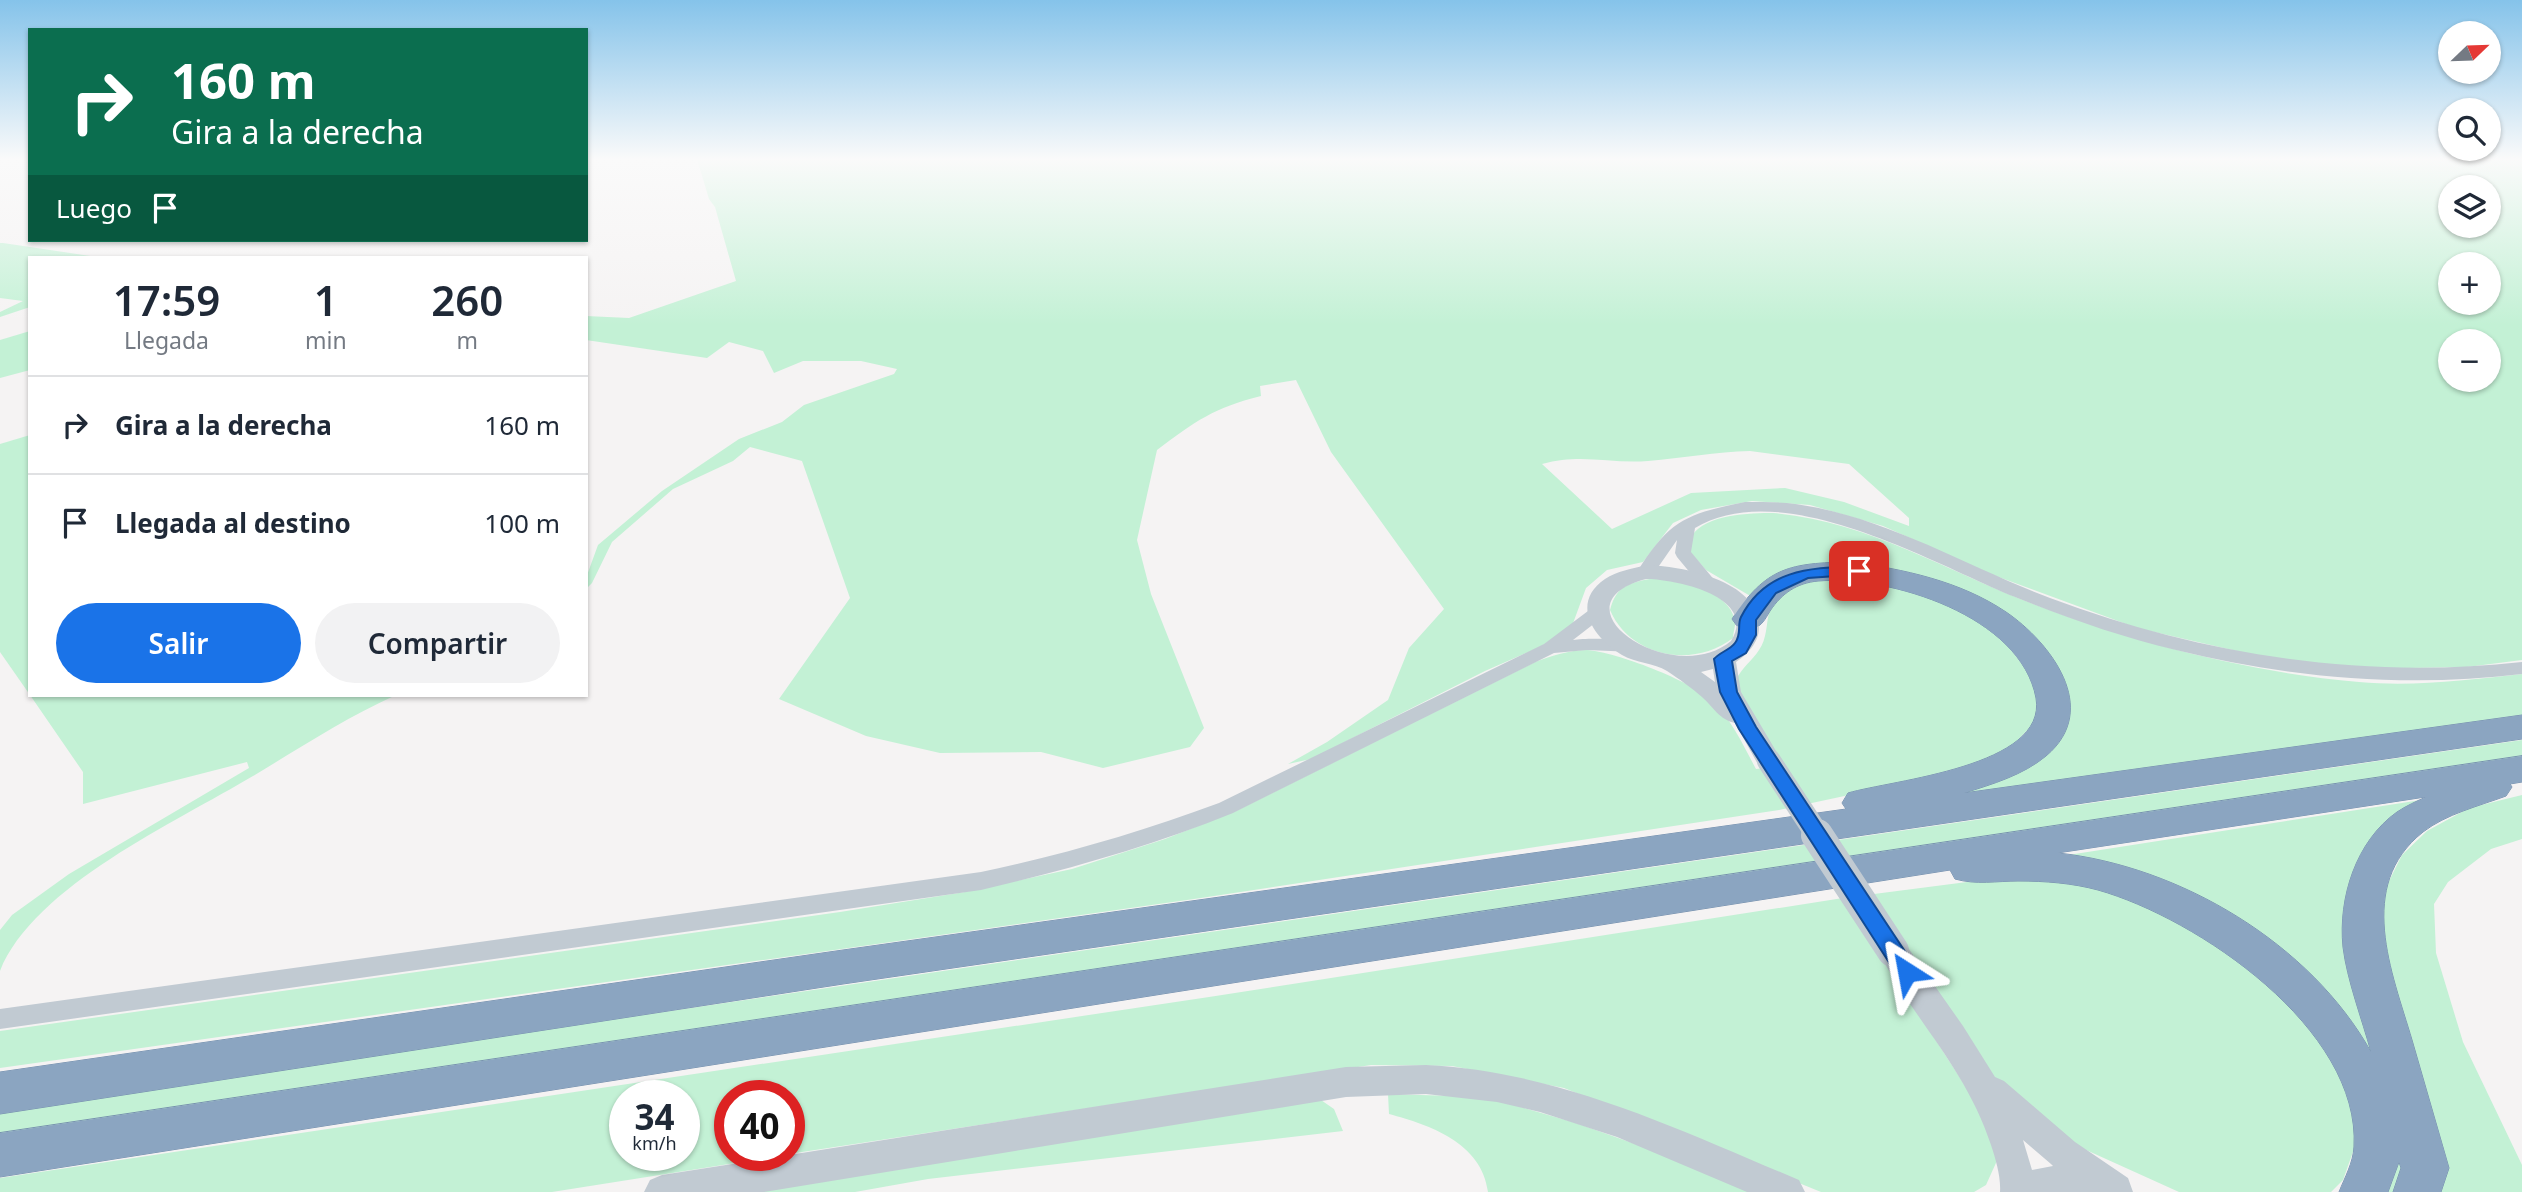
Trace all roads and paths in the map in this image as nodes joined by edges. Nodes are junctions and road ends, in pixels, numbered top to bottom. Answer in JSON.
{"nodes":[{"id":1,"x":1688,"y":524,"type":"junction"},
{"id":2,"x":1646,"y":572,"type":"junction"},
{"id":3,"x":1707,"y":582,"type":"junction"},
{"id":4,"x":1598,"y":612,"type":"junction"},
{"id":5,"x":1748,"y":619,"type":"junction"},
{"id":6,"x":1550,"y":648,"type":"junction"},
{"id":7,"x":1628,"y":648,"type":"junction"},
{"id":8,"x":1723,"y":659,"type":"junction"},
{"id":9,"x":1672,"y":663,"type":"junction"},
{"id":10,"x":2522,"y":668,"type":"edge"},
{"id":11,"x":2522,"y":727,"type":"edge"},
{"id":12,"x":1748,"y":729,"type":"junction"},
{"id":13,"x":2522,"y":771,"type":"edge"},
{"id":14,"x":1632,"y":855,"type":"junction"},
{"id":15,"x":1800,"y":878,"type":"junction"},
{"id":16,"x":1893,"y":951,"type":"joint"},
{"id":17,"x":0,"y":1020,"type":"edge"},
{"id":18,"x":1977,"y":1077,"type":"junction"},
{"id":19,"x":0,"y":1093,"type":"edge"},
{"id":20,"x":0,"y":1155,"type":"edge"},
{"id":21,"x":2019,"y":1191,"type":"edge"},
{"id":22,"x":2118,"y":1191,"type":"edge"},
{"id":23,"x":662,"y":1192,"type":"edge"},
{"id":24,"x":1787,"y":1192,"type":"edge"},
{"id":25,"x":2362,"y":1192,"type":"edge"},
{"id":26,"x":2417,"y":1192,"type":"edge"}],
"edges":[{"from":1,"to":2,"type":"street"},
{"from":1,"to":3,"type":"street"},
{"from":1,"to":10,"type":"street"},
{"from":2,"to":3,"type":"street"},
{"from":2,"to":4,"type":"street"},
{"from":3,"to":5,"type":"street"},
{"from":4,"to":6,"type":"street"},
{"from":4,"to":7,"type":"street"},
{"from":5,"to":8,"type":"street"},
{"from":5,"to":14,"type":"highway"},
{"from":6,"to":7,"type":"street"},
{"from":6,"to":17,"type":"street"},
{"from":7,"to":9,"type":"street"},
{"from":8,"to":9,"type":"street"},
{"from":8,"to":12,"type":"street"},
{"from":9,"to":12,"type":"street"},
{"from":11,"to":14,"type":"highway"},
{"from":12,"to":16,"type":"street","bridge":true},
{"from":13,"to":15,"type":"highway"},
{"from":13,"to":26,"type":"highway"},
{"from":14,"to":19,"type":"highway"},
{"from":15,"to":20,"type":"highway"},
{"from":15,"to":25,"type":"highway"},
{"from":16,"to":18,"type":"street"},
{"from":18,"to":21,"type":"street"},
{"from":18,"to":22,"type":"street"},
{"from":21,"to":22,"type":"street"},
{"from":23,"to":24,"type":"street"}]}
